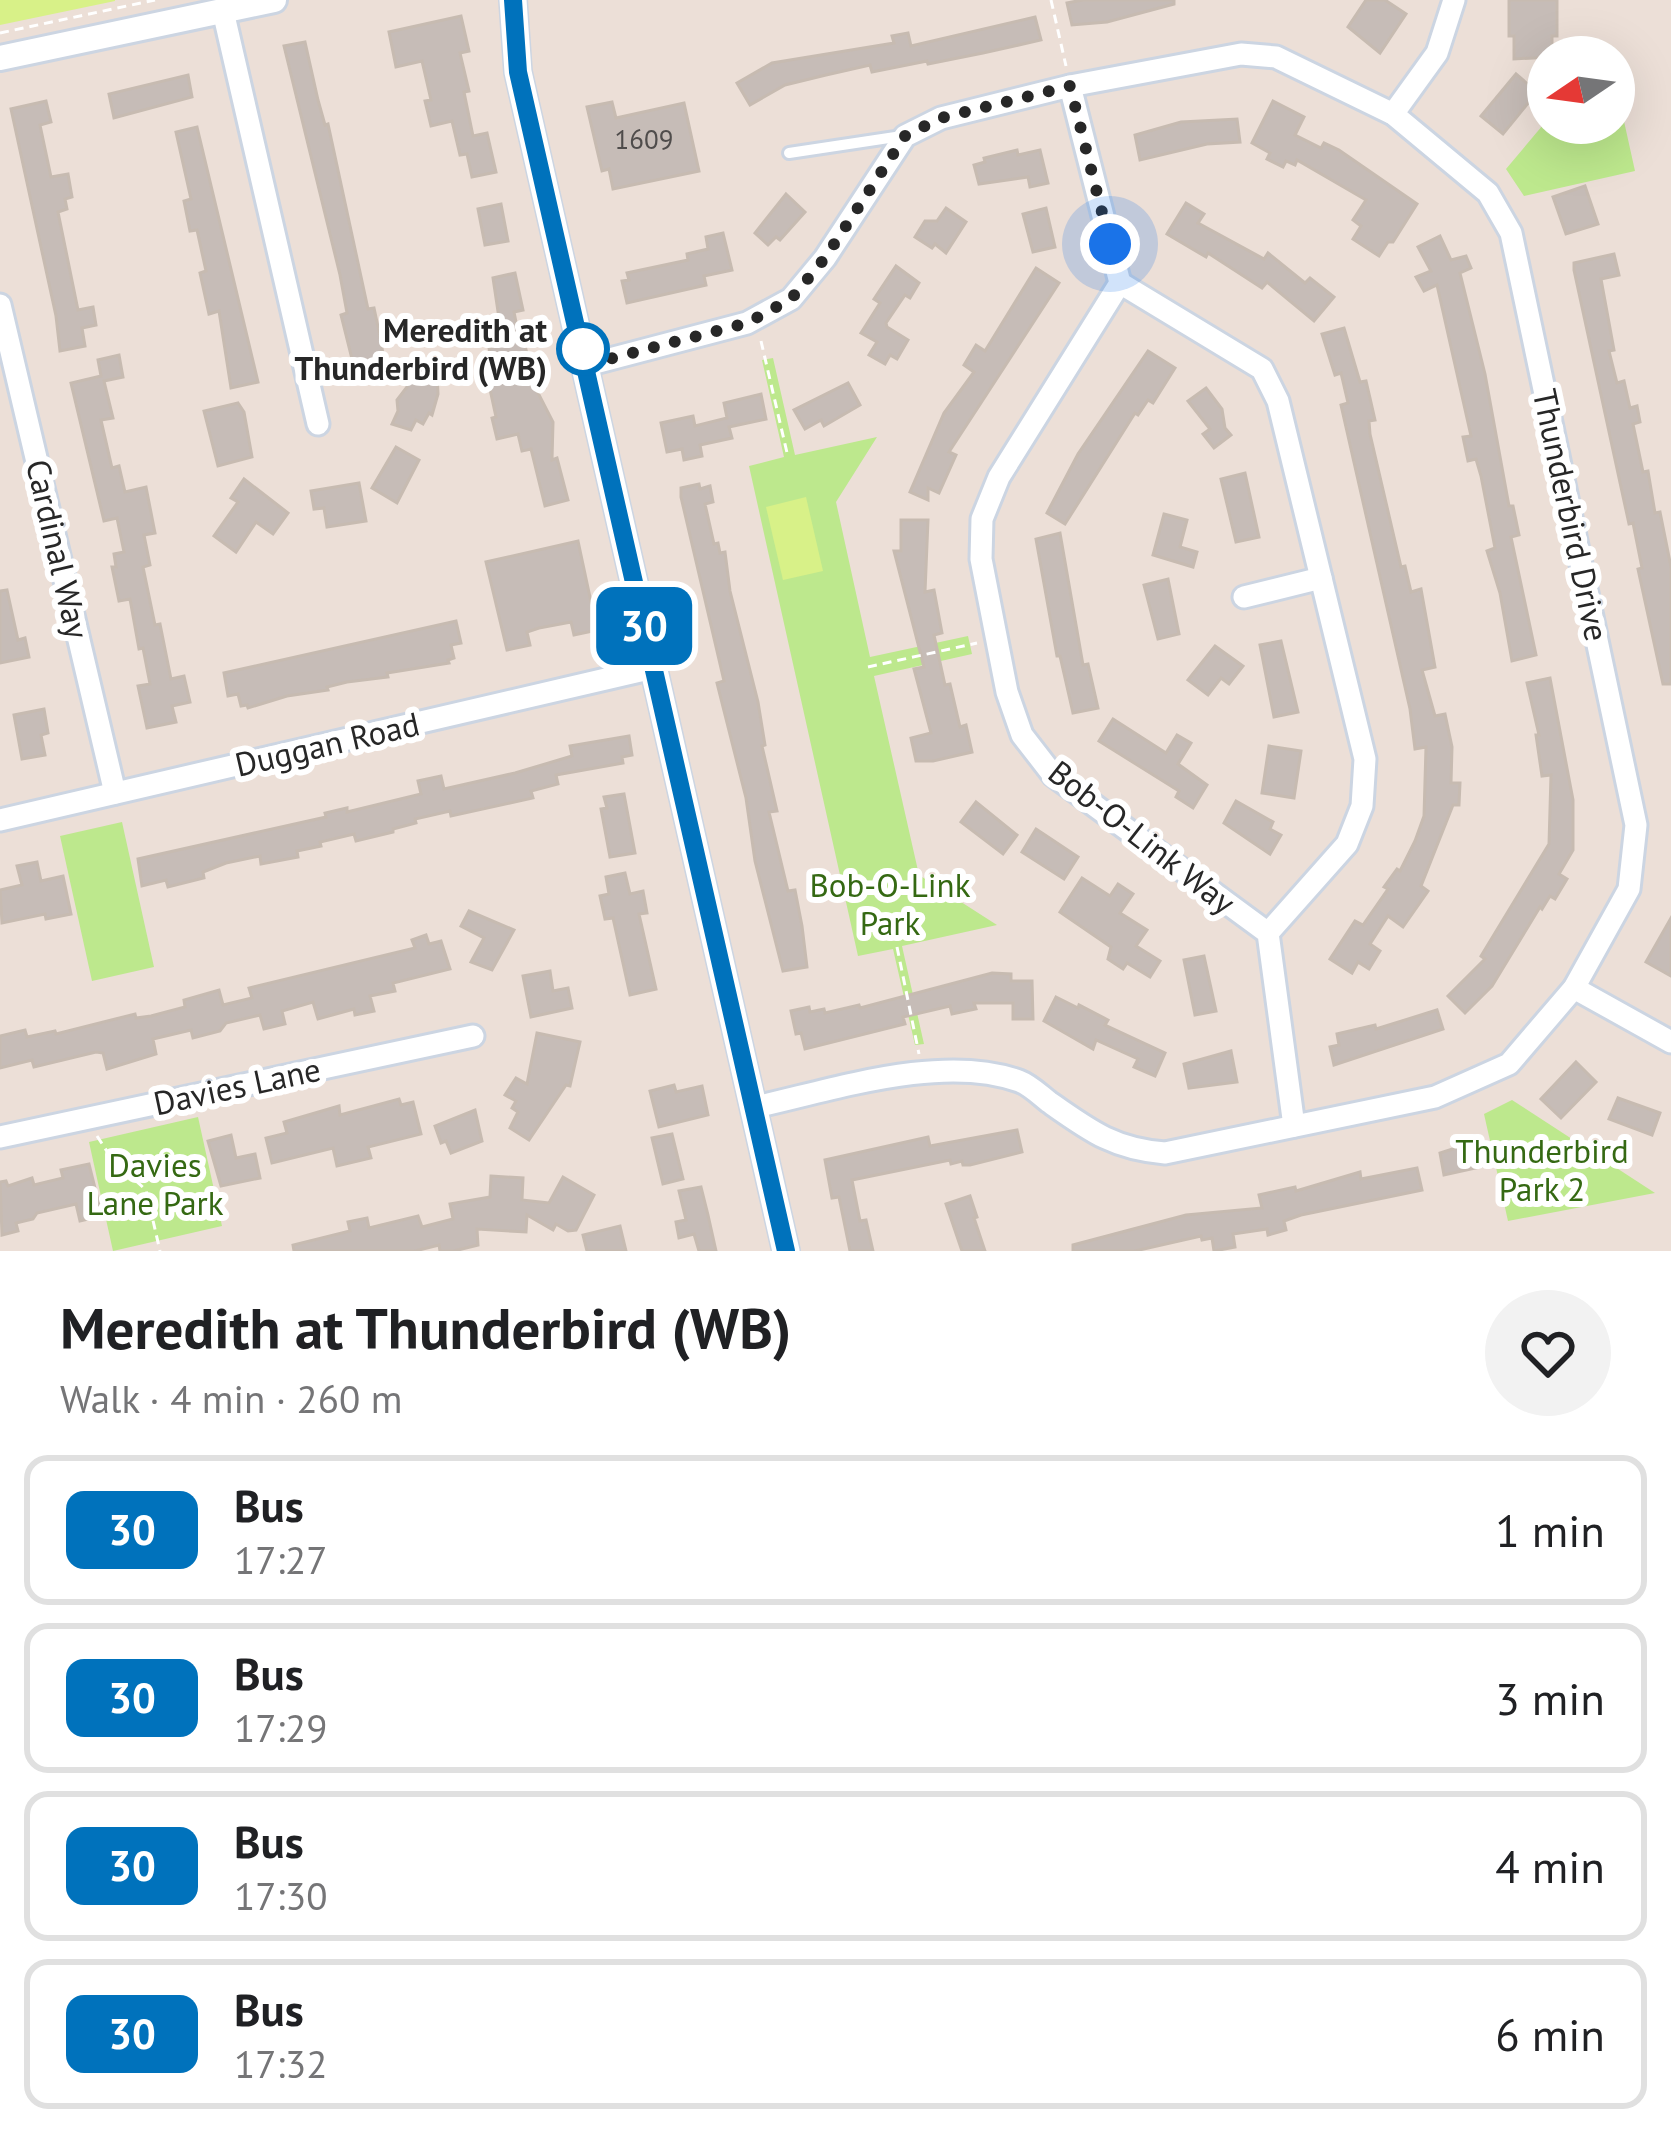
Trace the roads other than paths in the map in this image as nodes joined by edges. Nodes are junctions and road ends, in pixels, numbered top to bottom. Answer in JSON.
{"nodes":[{"id":1,"x":274,"y":0,"type":"edge"},
{"id":2,"x":513,"y":0,"type":"edge"},
{"id":3,"x":1454,"y":0,"type":"edge"},
{"id":4,"x":223,"y":11,"type":"junction"},
{"id":5,"x":0,"y":58,"type":"edge"},
{"id":6,"x":1070,"y":86,"type":"junction"},
{"id":7,"x":1393,"y":114,"type":"junction"},
{"id":8,"x":905,"y":136,"type":"junction"},
{"id":9,"x":789,"y":153,"type":"dead end"},
{"id":10,"x":1120,"y":284,"type":"junction"},
{"id":11,"x":0,"y":305,"type":"edge"},
{"id":12,"x":586,"y":365,"type":"junction"},
{"id":13,"x":318,"y":424,"type":"dead end"},
{"id":14,"x":1321,"y":578,"type":"junction"},
{"id":15,"x":1244,"y":597,"type":"dead end"},
{"id":16,"x":653,"y":668,"type":"junction"},
{"id":17,"x":115,"y":793,"type":"junction"},
{"id":18,"x":0,"y":820,"type":"edge"},
{"id":19,"x":1268,"y":933,"type":"junction"},
{"id":20,"x":1574,"y":988,"type":"junction"},
{"id":21,"x":473,"y":1036,"type":"dead end"},
{"id":22,"x":1671,"y":1042,"type":"edge"},
{"id":23,"x":755,"y":1107,"type":"junction"},
{"id":24,"x":1294,"y":1126,"type":"junction"},
{"id":25,"x":0,"y":1138,"type":"edge"},
{"id":26,"x":786,"y":1251,"type":"edge"}],
"edges":[{"from":1,"to":4,"type":"street"},
{"from":2,"to":12,"type":"street"},
{"from":3,"to":7,"type":"street"},
{"from":4,"to":5,"type":"street"},
{"from":4,"to":13,"type":"street"},
{"from":6,"to":7,"type":"street","name":"Thunderbird Drive"},
{"from":6,"to":8,"type":"street","name":"Thunderbird Drive"},
{"from":6,"to":10,"type":"street"},
{"from":7,"to":20,"type":"street","name":"Thunderbird Drive"},
{"from":8,"to":9,"type":"lane"},
{"from":8,"to":12,"type":"street"},
{"from":10,"to":14,"type":"street"},
{"from":10,"to":19,"type":"street","name":"Bob-O-Link Way"},
{"from":11,"to":17,"type":"street","name":"Cardinal Way"},
{"from":12,"to":16,"type":"street"},
{"from":14,"to":15,"type":"street"},
{"from":14,"to":19,"type":"street"},
{"from":16,"to":17,"type":"street","name":"Duggan Road"},
{"from":16,"to":23,"type":"street"},
{"from":17,"to":18,"type":"street","name":"Duggan Road"},
{"from":19,"to":24,"type":"street","name":"Bob-O-Link Way"},
{"from":20,"to":22,"type":"street"},
{"from":20,"to":24,"type":"street","name":"Thunderbird Drive"},
{"from":21,"to":25,"type":"street","name":"Davies Lane"},
{"from":23,"to":24,"type":"street","name":"Thunderbird Drive"},
{"from":23,"to":26,"type":"street"}]}
